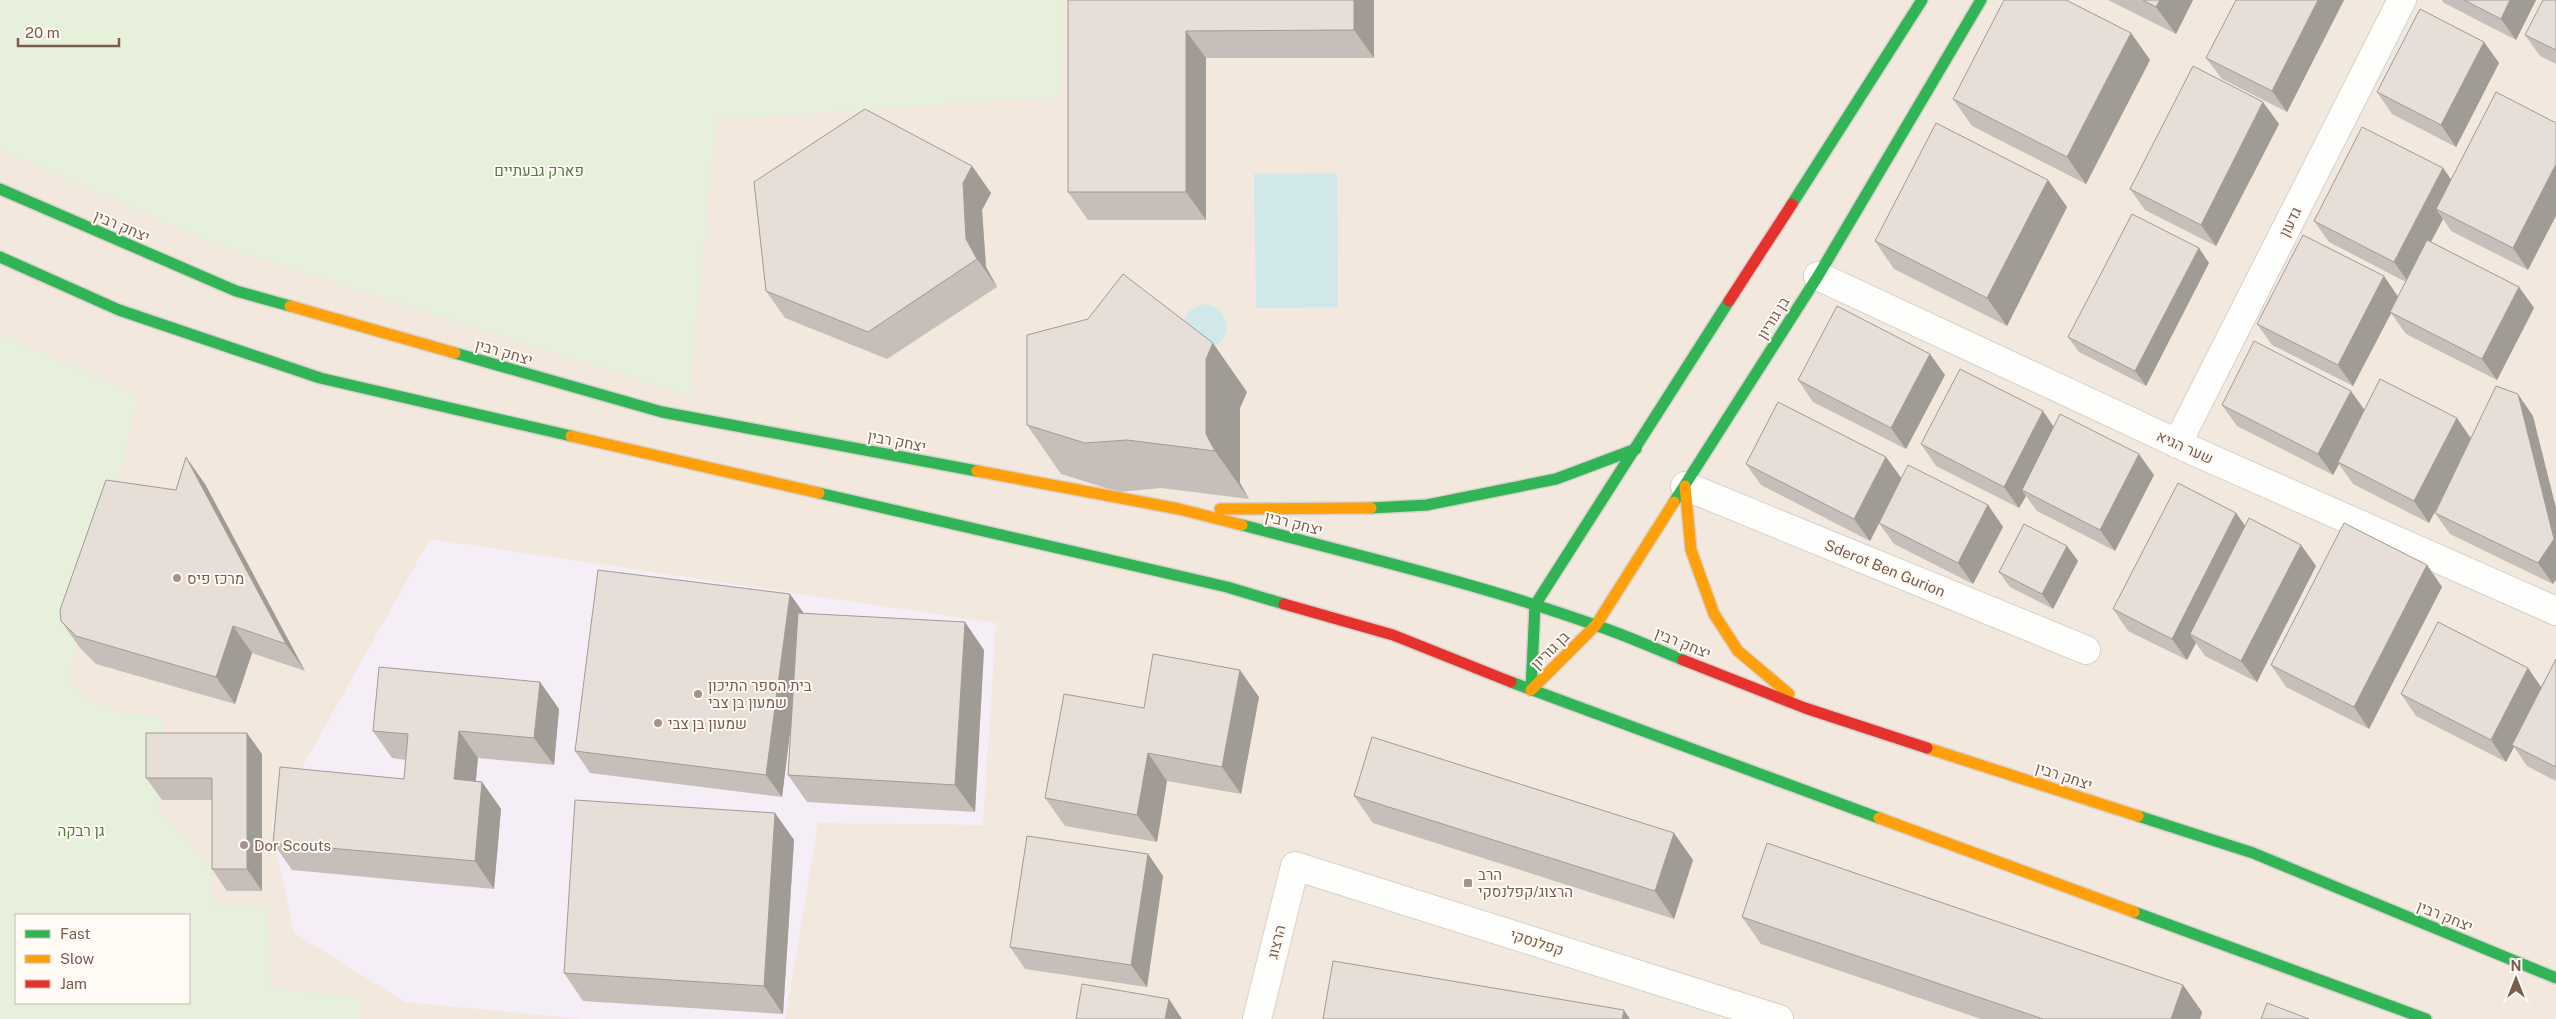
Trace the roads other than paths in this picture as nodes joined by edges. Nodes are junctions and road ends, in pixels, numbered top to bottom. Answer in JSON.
{"nodes":[{"id":1,"x":1922,"y":0,"type":"edge"},
{"id":2,"x":1981,"y":0,"type":"edge"},
{"id":3,"x":2402,"y":0,"type":"edge"},
{"id":4,"x":0,"y":189,"type":"edge"},
{"id":5,"x":0,"y":257,"type":"edge"},
{"id":6,"x":1818,"y":276,"type":"junction"},
{"id":7,"x":2177,"y":444,"type":"junction"},
{"id":8,"x":1636,"y":449,"type":"junction"},
{"id":9,"x":1685,"y":486,"type":"junction"},
{"id":10,"x":1179,"y":509,"type":"junction"},
{"id":11,"x":1535,"y":605,"type":"junction"},
{"id":12,"x":2556,"y":611,"type":"edge"},
{"id":13,"x":1596,"y":625,"type":"junction"},
{"id":14,"x":2086,"y":650,"type":"dead end"},
{"id":15,"x":1531,"y":690,"type":"junction"},
{"id":16,"x":1805,"y":708,"type":"junction"},
{"id":17,"x":1295,"y":866,"type":"joint"},
{"id":18,"x":2556,"y":978,"type":"edge"},
{"id":19,"x":1257,"y":1019,"type":"edge"},
{"id":20,"x":1779,"y":1019,"type":"edge"},
{"id":21,"x":2426,"y":1019,"type":"edge"}],
"edges":[{"from":1,"to":8,"type":"main road"},
{"from":2,"to":6,"type":"main road","name":"בן גוריון"},
{"from":3,"to":7,"type":"street","name":"גדעון"},
{"from":4,"to":10,"type":"main road","name":"יצחק רבין"},
{"from":5,"to":15,"type":"main road"},
{"from":6,"to":7,"type":"street","name":"שער הגיא"},
{"from":6,"to":9,"type":"main road","name":"בן גוריון"},
{"from":7,"to":12,"type":"street","name":"שער הגיא"},
{"from":8,"to":10,"type":"main road"},
{"from":8,"to":11,"type":"main road"},
{"from":9,"to":13,"type":"main road","name":"בן גוריון"},
{"from":9,"to":14,"type":"street","name":"Sderot Ben Gurion"},
{"from":9,"to":16,"type":"main road"},
{"from":10,"to":11,"type":"main road","name":"יצחק רבין"},
{"from":11,"to":13,"type":"main road","name":"יצחק רבין"},
{"from":11,"to":15,"type":"main road","name":"בן גוריון"},
{"from":13,"to":15,"type":"main road","name":"בן גוריון"},
{"from":13,"to":16,"type":"main road","name":"יצחק רבין"},
{"from":15,"to":21,"type":"main road"},
{"from":16,"to":18,"type":"main road","name":"יצחק רבין"},
{"from":17,"to":19,"type":"street","name":"הרצוג"},
{"from":17,"to":20,"type":"street","name":"קפלנסקי"}]}
